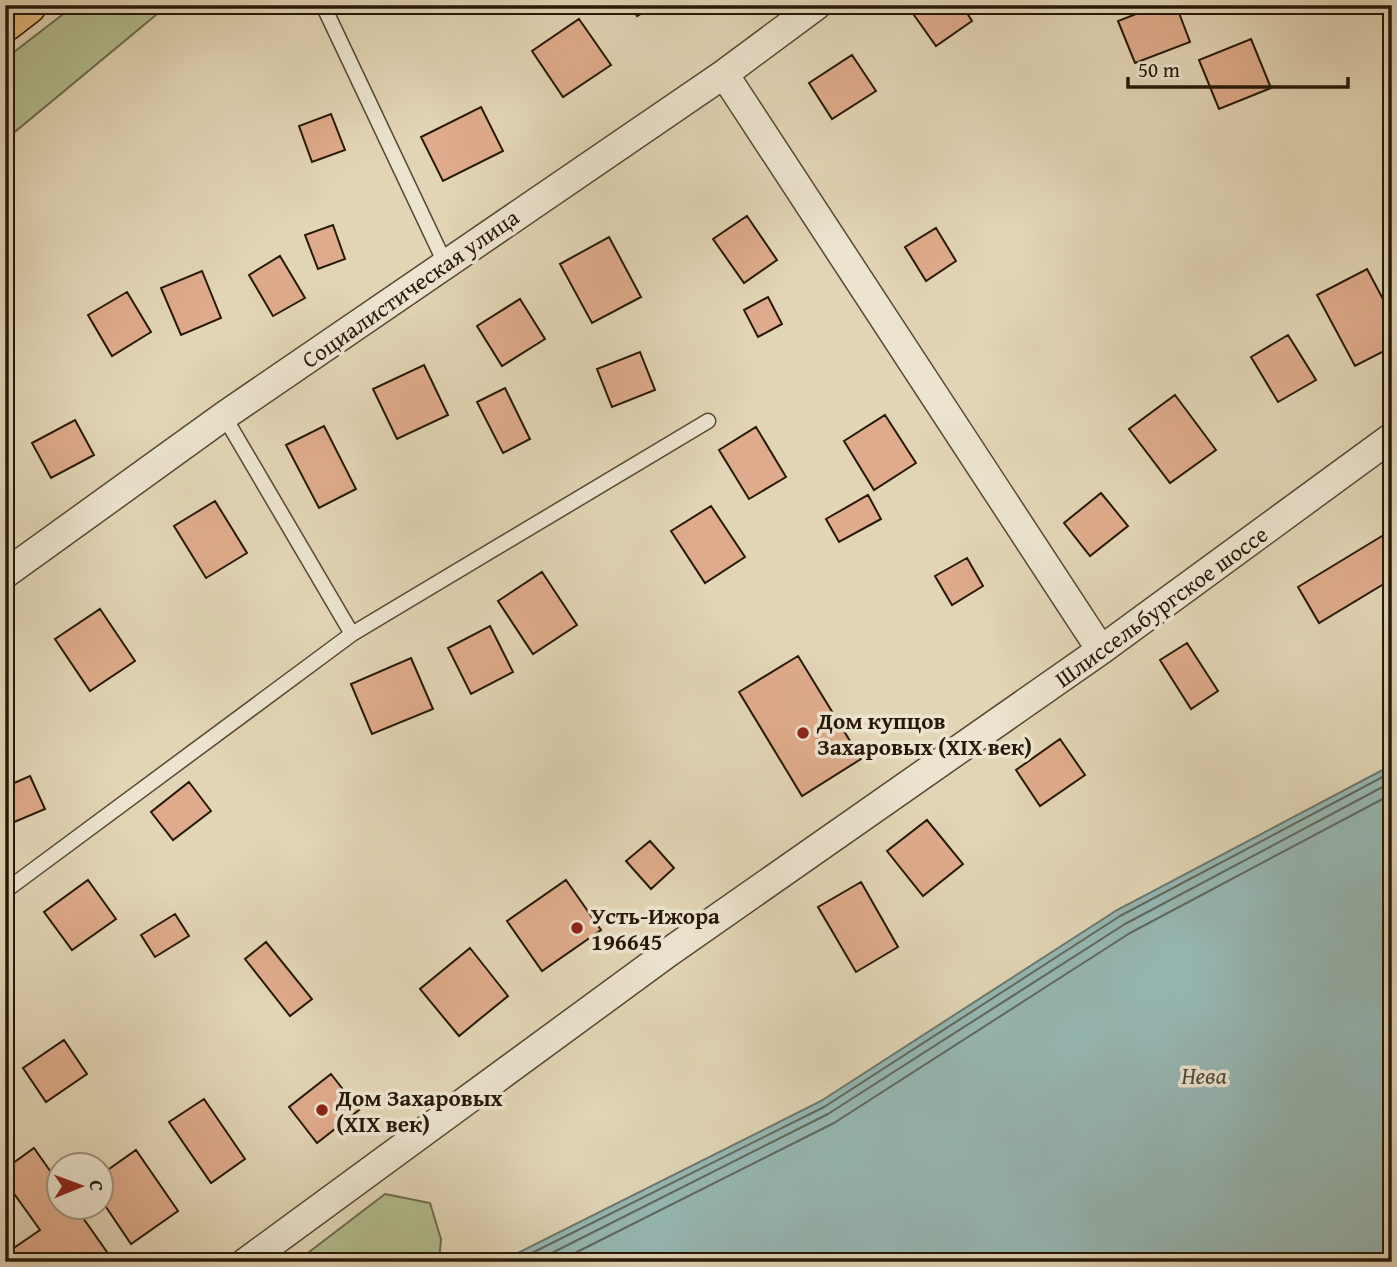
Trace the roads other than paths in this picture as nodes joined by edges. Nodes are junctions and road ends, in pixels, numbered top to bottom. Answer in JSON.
{"nodes":[{"id":1,"x":27,"y":5,"type":"edge"},
{"id":2,"x":323,"y":5,"type":"edge"},
{"id":3,"x":817,"y":5,"type":"edge"},
{"id":4,"x":5,"y":22,"type":"edge"},
{"id":5,"x":724,"y":74,"type":"junction"},
{"id":6,"x":445,"y":263,"type":"junction"},
{"id":7,"x":224,"y":416,"type":"junction"},
{"id":8,"x":708,"y":421,"type":"dead end"},
{"id":9,"x":1392,"y":438,"type":"edge"},
{"id":10,"x":5,"y":574,"type":"edge"},
{"id":11,"x":352,"y":634,"type":"junction"},
{"id":12,"x":1101,"y":650,"type":"junction"},
{"id":13,"x":5,"y":891,"type":"edge"},
{"id":14,"x":246,"y":1262,"type":"edge"}],
"edges":[{"from":1,"to":4,"type":"main road"},
{"from":2,"to":6,"type":"lane"},
{"from":3,"to":5,"type":"street","name":"Социалистическая улица"},
{"from":5,"to":6,"type":"street","name":"Социалистическая улица"},
{"from":5,"to":12,"type":"street"},
{"from":6,"to":7,"type":"street","name":"Социалистическая улица"},
{"from":7,"to":10,"type":"street","name":"Социалистическая улица"},
{"from":7,"to":11,"type":"lane"},
{"from":8,"to":11,"type":"lane"},
{"from":9,"to":12,"type":"street","name":"Шлиссельбургское шоссе"},
{"from":11,"to":13,"type":"lane"},
{"from":12,"to":14,"type":"street","name":"Шлиссельбургское шоссе"}]}
